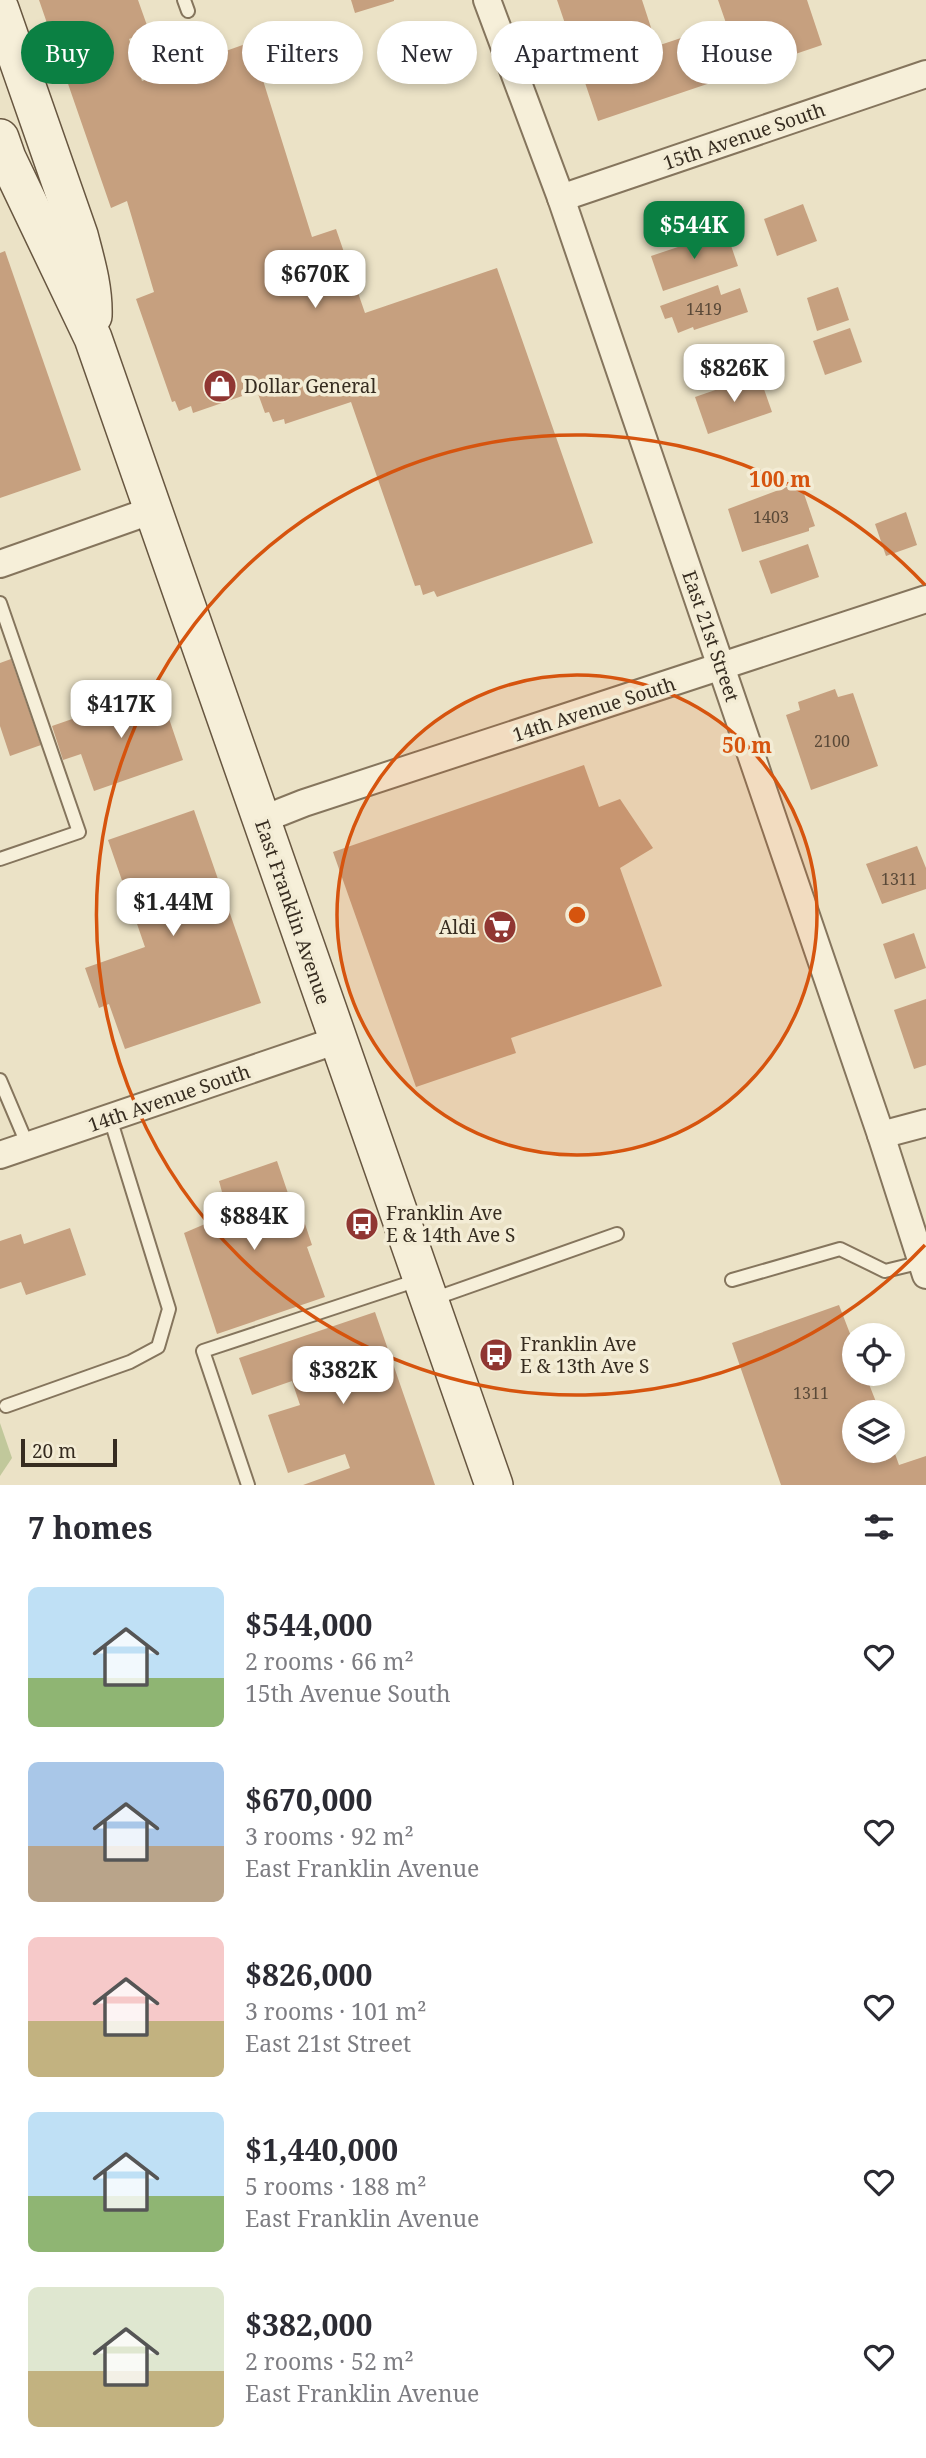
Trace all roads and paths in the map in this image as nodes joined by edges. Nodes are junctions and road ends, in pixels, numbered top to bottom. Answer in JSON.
{"nodes":[{"id":1,"x":487,"y":0,"type":"edge"},
{"id":2,"x":0,"y":9,"type":"edge"},
{"id":3,"x":926,"y":74,"type":"edge"},
{"id":4,"x":0,"y":138,"type":"edge"},
{"id":5,"x":561,"y":198,"type":"junction"},
{"id":6,"x":93,"y":338,"type":"junction"},
{"id":7,"x":153,"y":510,"type":"junction"},
{"id":8,"x":0,"y":564,"type":"edge"},
{"id":9,"x":926,"y":599,"type":"edge"},
{"id":10,"x":0,"y":603,"type":"edge"},
{"id":11,"x":720,"y":668,"type":"junction"},
{"id":12,"x":261,"y":820,"type":"junction"},
{"id":13,"x":0,"y":859,"type":"edge"},
{"id":14,"x":338,"y":1040,"type":"junction"},
{"id":15,"x":0,"y":1080,"type":"edge"},
{"id":16,"x":110,"y":1118,"type":"junction"},
{"id":17,"x":926,"y":1123,"type":"edge"},
{"id":18,"x":881,"y":1135,"type":"junction"},
{"id":19,"x":28,"y":1146,"type":"junction"},
{"id":20,"x":0,"y":1155,"type":"edge"},
{"id":21,"x":617,"y":1234,"type":"dead end"},
{"id":22,"x":924,"y":1269,"type":"edge"},
{"id":23,"x":733,"y":1280,"type":"dead end"},
{"id":24,"x":426,"y":1289,"type":"junction"},
{"id":25,"x":6,"y":1406,"type":"dead end"},
{"id":26,"x":248,"y":1485,"type":"edge"},
{"id":27,"x":494,"y":1485,"type":"edge"}],
"edges":[{"from":1,"to":5,"type":"street","name":"East 21st Street"},
{"from":2,"to":6,"type":"main road","name":"East Franklin Avenue"},
{"from":3,"to":5,"type":"street","name":"15th Avenue South"},
{"from":4,"to":6,"type":"main road","name":"East Franklin Avenue"},
{"from":5,"to":11,"type":"street","name":"East 21st Street"},
{"from":6,"to":7,"type":"main road","name":"East Franklin Avenue"},
{"from":7,"to":8,"type":"street"},
{"from":7,"to":12,"type":"main road","name":"East Franklin Avenue"},
{"from":9,"to":11,"type":"street","name":"14th Avenue South"},
{"from":10,"to":13,"type":"lane"},
{"from":11,"to":12,"type":"street","name":"14th Avenue South"},
{"from":11,"to":18,"type":"street","name":"East 21st Street"},
{"from":12,"to":14,"type":"main road","name":"East Franklin Avenue"},
{"from":14,"to":16,"type":"street","name":"14th Avenue South"},
{"from":14,"to":24,"type":"main road","name":"East Franklin Avenue"},
{"from":15,"to":19,"type":"lane"},
{"from":16,"to":19,"type":"street","name":"14th Avenue South"},
{"from":16,"to":25,"type":"lane"},
{"from":17,"to":18,"type":"street"},
{"from":18,"to":22,"type":"street","name":"East 21st Street"},
{"from":19,"to":20,"type":"street","name":"14th Avenue South"},
{"from":21,"to":24,"type":"lane"},
{"from":22,"to":23,"type":"lane"},
{"from":24,"to":26,"type":"lane"},
{"from":24,"to":27,"type":"main road","name":"East Franklin Avenue"}]}
